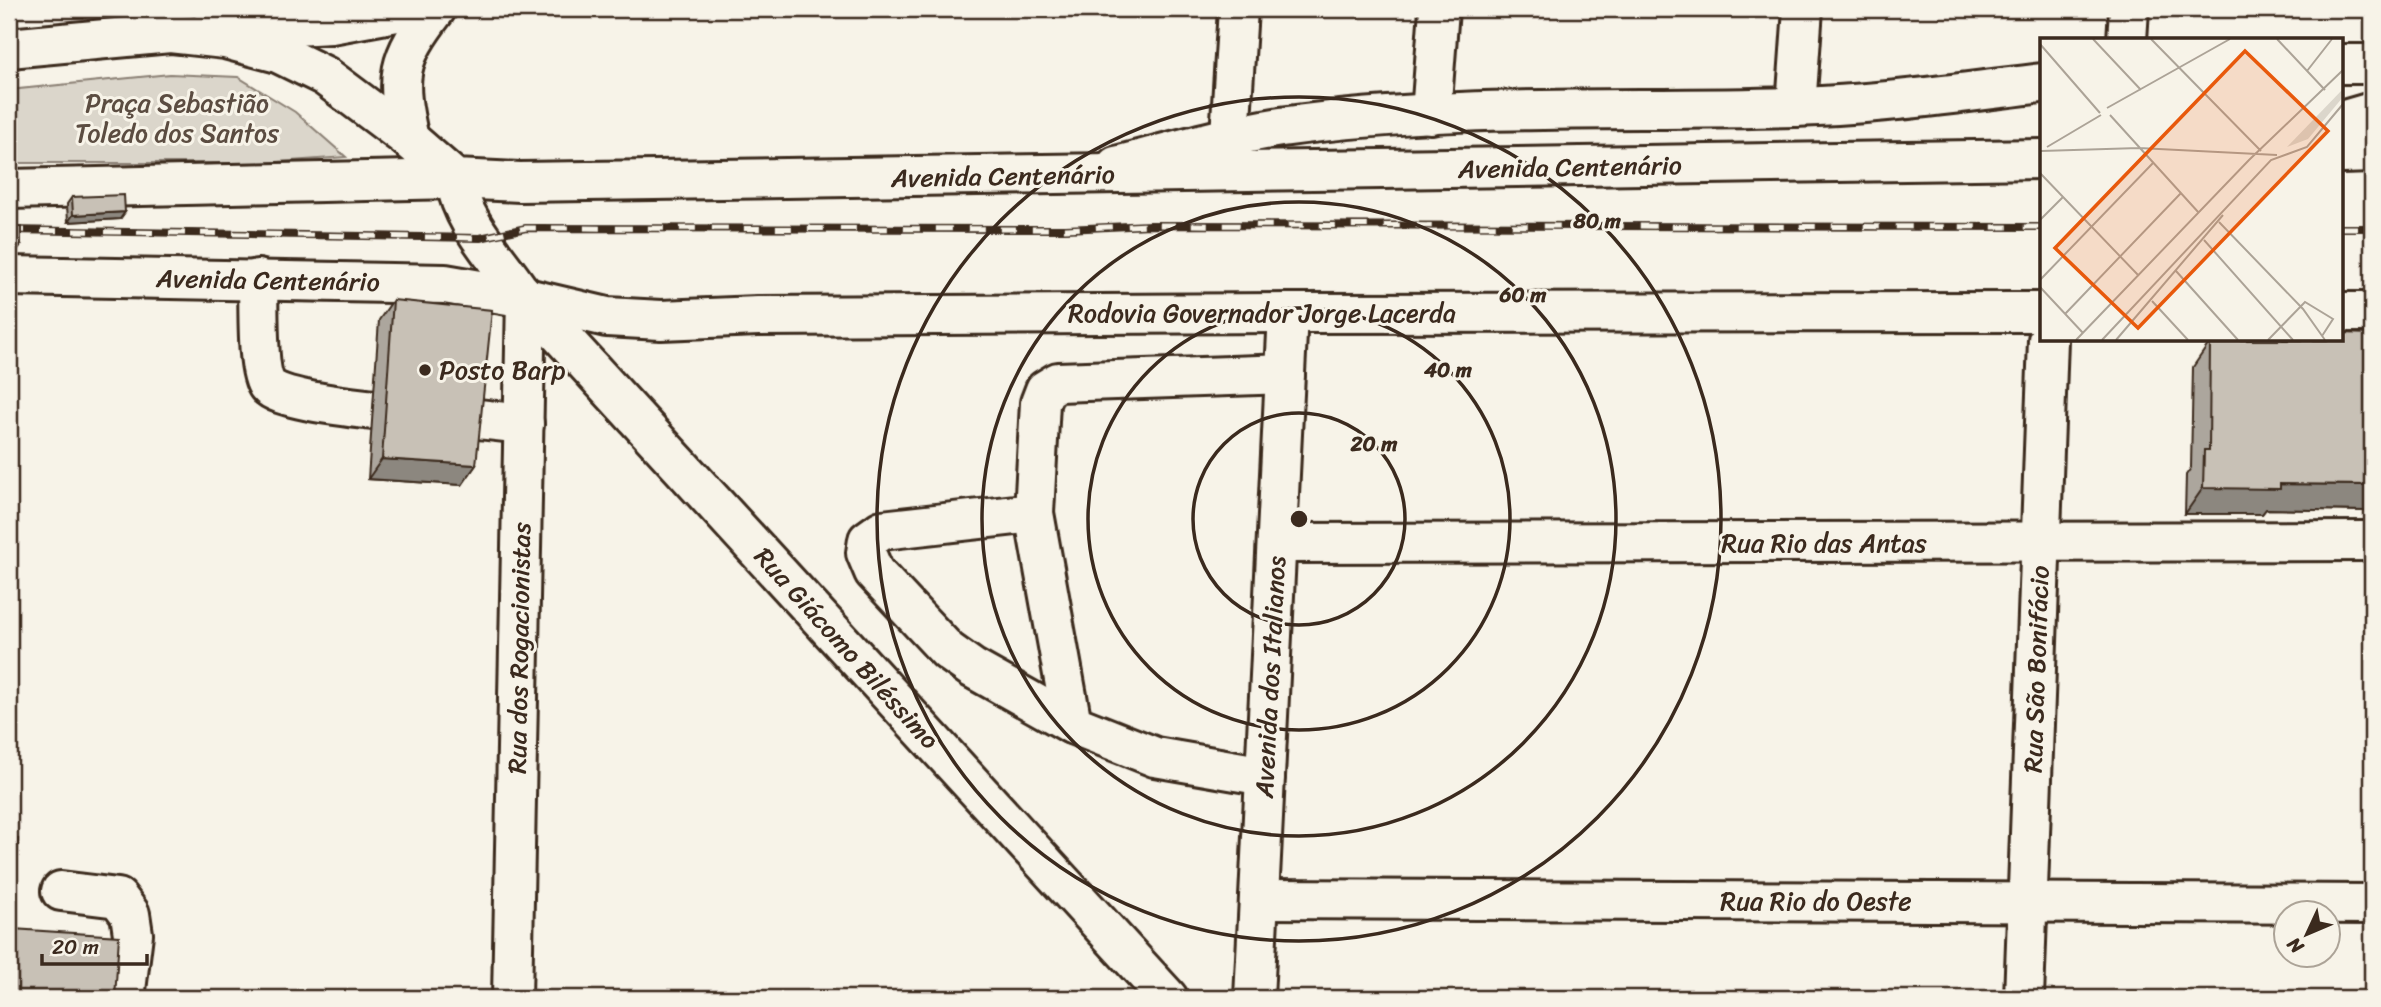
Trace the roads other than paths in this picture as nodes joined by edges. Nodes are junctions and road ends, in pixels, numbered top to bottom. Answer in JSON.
{"nodes":[{"id":1,"x":413,"y":9,"type":"edge"},
{"id":2,"x":436,"y":9,"type":"edge"},
{"id":3,"x":1238,"y":9,"type":"edge"},
{"id":4,"x":1439,"y":9,"type":"edge"},
{"id":5,"x":1803,"y":9,"type":"edge"},
{"id":6,"x":2129,"y":9,"type":"edge"},
{"id":7,"x":170,"y":33,"type":"junction"},
{"id":8,"x":2127,"y":38,"type":"edge"},
{"id":9,"x":9,"y":48,"type":"edge"},
{"id":10,"x":2342,"y":64,"type":"edge"},
{"id":11,"x":2372,"y":64,"type":"edge"},
{"id":12,"x":2040,"y":83,"type":"edge"},
{"id":13,"x":1796,"y":107,"type":"junction"},
{"id":14,"x":2372,"y":113,"type":"edge"},
{"id":15,"x":1432,"y":114,"type":"junction"},
{"id":16,"x":2342,"y":121,"type":"edge"},
{"id":17,"x":1230,"y":136,"type":"junction"},
{"id":18,"x":409,"y":139,"type":"junction"},
{"id":19,"x":2372,"y":153,"type":"edge"},
{"id":20,"x":2342,"y":154,"type":"edge"},
{"id":21,"x":2040,"y":158,"type":"edge"},
{"id":22,"x":1082,"y":175,"type":"junction"},
{"id":23,"x":455,"y":179,"type":"junction"},
{"id":24,"x":9,"y":189,"type":"edge"},
{"id":25,"x":491,"y":253,"type":"junction"},
{"id":26,"x":9,"y":276,"type":"edge"},
{"id":27,"x":258,"y":279,"type":"junction"},
{"id":28,"x":526,"y":298,"type":"junction"},
{"id":29,"x":2040,"y":312,"type":"edge"},
{"id":30,"x":2342,"y":312,"type":"edge"},
{"id":31,"x":2372,"y":312,"type":"edge"},
{"id":32,"x":1288,"y":313,"type":"junction"},
{"id":33,"x":758,"y":316,"type":"junction"},
{"id":34,"x":2048,"y":341,"type":"edge"},
{"id":35,"x":1285,"y":374,"type":"junction"},
{"id":36,"x":373,"y":410,"type":"dead end"},
{"id":37,"x":469,"y":418,"type":"edge"},
{"id":38,"x":524,"y":424,"type":"junction"},
{"id":39,"x":1034,"y":513,"type":"junction"},
{"id":40,"x":2372,"y":541,"type":"edge"},
{"id":41,"x":1277,"y":543,"type":"junction"},
{"id":42,"x":2040,"y":543,"type":"junction"},
{"id":43,"x":1072,"y":724,"type":"junction"},
{"id":44,"x":1265,"y":776,"type":"junction"},
{"id":45,"x":61,"y":891,"type":"dead end"},
{"id":46,"x":1259,"y":900,"type":"junction"},
{"id":47,"x":2028,"y":901,"type":"junction"},
{"id":48,"x":2372,"y":904,"type":"edge"},
{"id":49,"x":125,"y":998,"type":"edge"},
{"id":50,"x":512,"y":998,"type":"edge"},
{"id":51,"x":1168,"y":998,"type":"edge"},
{"id":52,"x":1254,"y":998,"type":"edge"},
{"id":53,"x":2024,"y":998,"type":"edge"}],
"edges":[{"from":1,"to":7,"type":"street"},
{"from":2,"to":18,"type":"street"},
{"from":3,"to":17,"type":"street"},
{"from":4,"to":15,"type":"street"},
{"from":5,"to":13,"type":"street"},
{"from":6,"to":8,"type":"street"},
{"from":7,"to":9,"type":"street"},
{"from":7,"to":18,"type":"street"},
{"from":10,"to":11,"type":"street"},
{"from":12,"to":13,"type":"street"},
{"from":13,"to":15,"type":"street"},
{"from":14,"to":16,"type":"street"},
{"from":15,"to":17,"type":"street"},
{"from":17,"to":22,"type":"street"},
{"from":18,"to":23,"type":"street"},
{"from":19,"to":20,"type":"street"},
{"from":21,"to":22,"type":"street","name":"Avenida Centenário"},
{"from":22,"to":23,"type":"street","name":"Avenida Centenário"},
{"from":23,"to":24,"type":"street","name":"Avenida Centenário"},
{"from":23,"to":25,"type":"street","name":"Rua Giácomo Biléssimo"},
{"from":25,"to":28,"type":"street","name":"Rua Giácomo Biléssimo"},
{"from":25,"to":33,"type":"street"},
{"from":26,"to":27,"type":"street","name":"Avenida Centenário"},
{"from":27,"to":28,"type":"street","name":"Avenida Centenário"},
{"from":27,"to":36,"type":"street"},
{"from":28,"to":33,"type":"street","name":"Rodovia Governador Jorge Lacerda"},
{"from":28,"to":38,"type":"street","name":"Rua dos Rogacionistas"},
{"from":28,"to":51,"type":"street","name":"Rua Giácomo Biléssimo"},
{"from":29,"to":32,"type":"street","name":"Rodovia Governador Jorge Lacerda"},
{"from":30,"to":31,"type":"street"},
{"from":32,"to":33,"type":"street","name":"Rodovia Governador Jorge Lacerda"},
{"from":32,"to":35,"type":"street","name":"Avenida dos Italianos"},
{"from":34,"to":42,"type":"street","name":"Rua São Bonifácio"},
{"from":35,"to":39,"type":"street"},
{"from":35,"to":41,"type":"street","name":"Avenida dos Italianos"},
{"from":37,"to":38,"type":"street"},
{"from":38,"to":50,"type":"street","name":"Rua dos Rogacionistas"},
{"from":39,"to":43,"type":"street"},
{"from":39,"to":43,"type":"street"},
{"from":40,"to":42,"type":"street","name":"Rua Rio das Antas"},
{"from":41,"to":42,"type":"street","name":"Rua Rio das Antas"},
{"from":41,"to":44,"type":"street","name":"Avenida dos Italianos"},
{"from":42,"to":47,"type":"street","name":"Rua São Bonifácio"},
{"from":43,"to":44,"type":"street"},
{"from":44,"to":46,"type":"street","name":"Avenida dos Italianos"},
{"from":45,"to":49,"type":"street"},
{"from":46,"to":47,"type":"street","name":"Rua Rio do Oeste"},
{"from":46,"to":52,"type":"street","name":"Avenida dos Italianos"},
{"from":47,"to":48,"type":"street","name":"Rua Rio do Oeste"},
{"from":47,"to":53,"type":"street","name":"Rua São Bonifácio"}]}
